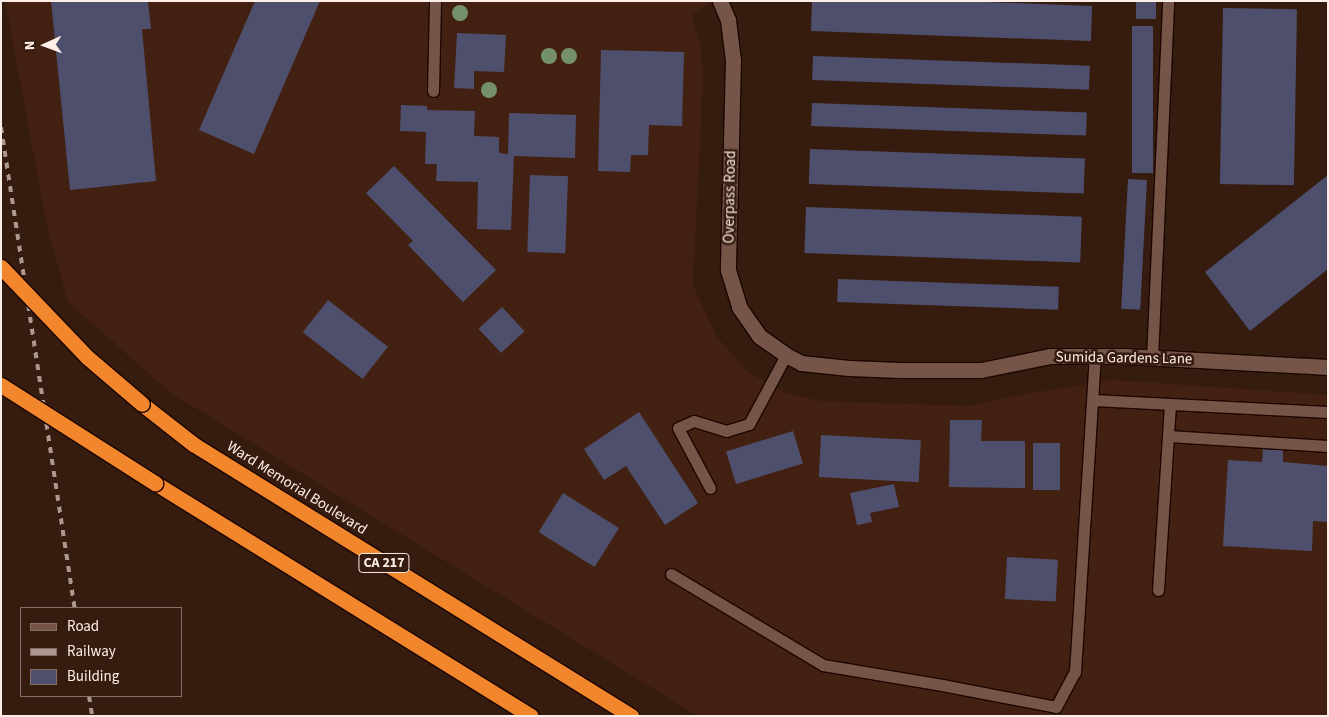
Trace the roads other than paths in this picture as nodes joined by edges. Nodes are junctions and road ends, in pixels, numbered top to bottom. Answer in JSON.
{"nodes":[{"id":1,"x":435,"y":1,"type":"edge"},
{"id":2,"x":720,"y":1,"type":"edge"},
{"id":3,"x":1168,"y":1,"type":"edge"},
{"id":4,"x":433,"y":92,"type":"dead end"},
{"id":5,"x":1,"y":267,"type":"edge"},
{"id":6,"x":786,"y":355,"type":"junction"},
{"id":7,"x":1095,"y":356,"type":"junction"},
{"id":8,"x":1152,"y":358,"type":"junction"},
{"id":9,"x":801,"y":363,"type":"joint"},
{"id":10,"x":1328,"y":367,"type":"edge"},
{"id":11,"x":1,"y":385,"type":"edge"},
{"id":12,"x":1093,"y":400,"type":"junction"},
{"id":13,"x":1170,"y":404,"type":"junction"},
{"id":14,"x":1328,"y":412,"type":"edge"},
{"id":15,"x":1168,"y":436,"type":"junction"},
{"id":16,"x":1328,"y":446,"type":"edge"},
{"id":17,"x":710,"y":488,"type":"dead end"},
{"id":18,"x":671,"y":574,"type":"dead end"},
{"id":19,"x":1158,"y":590,"type":"dead end"},
{"id":20,"x":531,"y":716,"type":"edge"},
{"id":21,"x":631,"y":716,"type":"edge"}],
"edges":[{"from":1,"to":4,"type":"lane"},
{"from":2,"to":6,"type":"street","name":"Overpass Road"},
{"from":3,"to":8,"type":"lane"},
{"from":5,"to":21,"type":"highway","name":"Ward Memorial Boulevard","number":"CA 217","bridge":true},
{"from":6,"to":9,"type":"street","name":"Overpass Road"},
{"from":6,"to":17,"type":"lane"},
{"from":7,"to":8,"type":"street","name":"Sumida Gardens Lane"},
{"from":7,"to":9,"type":"street","name":"Sumida Gardens Lane"},
{"from":7,"to":12,"type":"lane"},
{"from":8,"to":10,"type":"street","name":"Sumida Gardens Lane"},
{"from":11,"to":20,"type":"highway","bridge":true},
{"from":12,"to":13,"type":"lane"},
{"from":12,"to":18,"type":"lane"},
{"from":13,"to":14,"type":"lane"},
{"from":13,"to":15,"type":"lane"},
{"from":15,"to":16,"type":"lane"},
{"from":15,"to":19,"type":"lane"}]}
